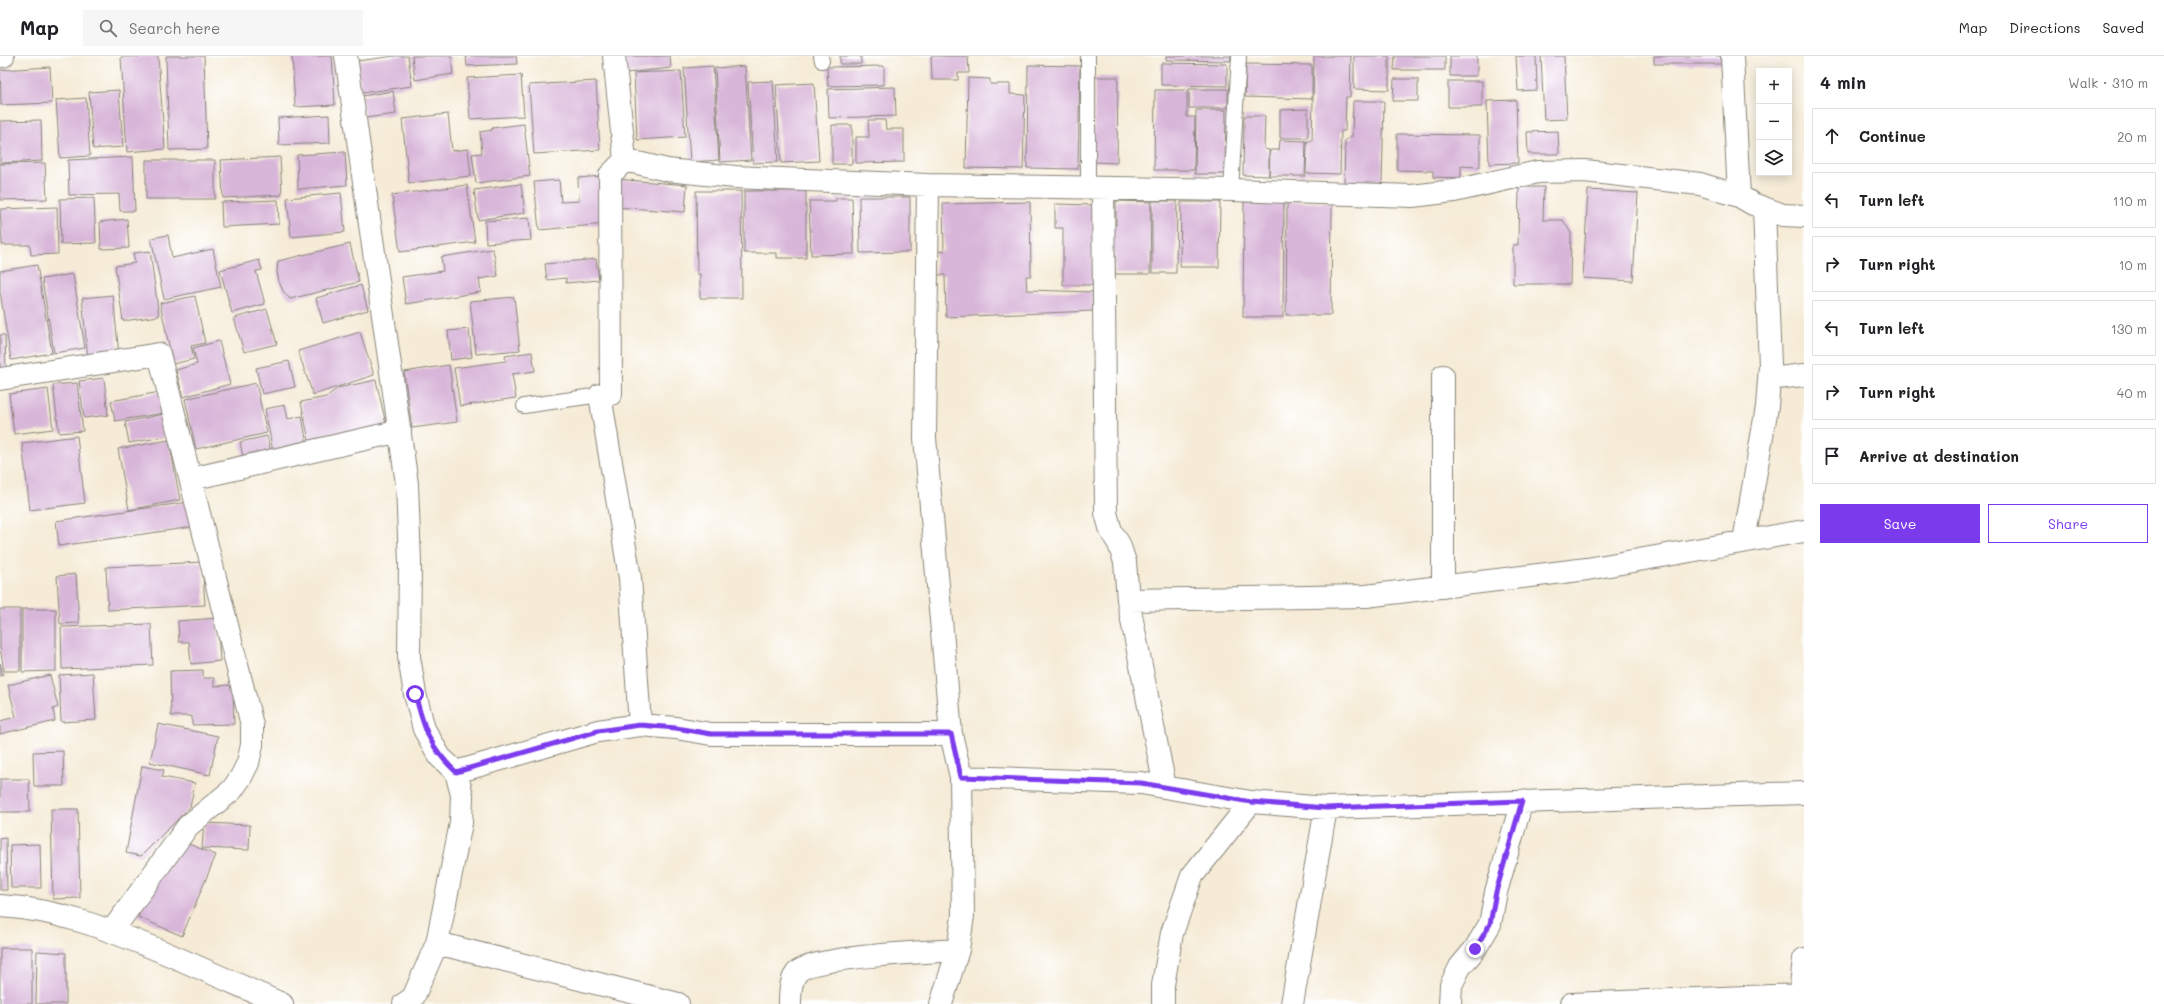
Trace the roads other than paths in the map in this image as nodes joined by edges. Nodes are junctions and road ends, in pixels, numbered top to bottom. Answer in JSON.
{"nodes":[{"id":1,"x":346,"y":56,"type":"edge"},
{"id":2,"x":614,"y":56,"type":"edge"},
{"id":3,"x":1088,"y":56,"type":"edge"},
{"id":4,"x":1239,"y":56,"type":"edge"},
{"id":5,"x":1732,"y":56,"type":"edge"},
{"id":6,"x":625,"y":160,"type":"junction"},
{"id":7,"x":928,"y":186,"type":"junction"},
{"id":8,"x":1095,"y":188,"type":"junction"},
{"id":9,"x":1231,"y":190,"type":"junction"},
{"id":10,"x":1739,"y":196,"type":"junction"},
{"id":11,"x":1764,"y":208,"type":"junction"},
{"id":12,"x":1804,"y":216,"type":"edge"},
{"id":13,"x":1804,"y":375,"type":"edge"},
{"id":14,"x":1443,"y":376,"type":"dead end"},
{"id":15,"x":0,"y":379,"type":"edge"},
{"id":16,"x":1769,"y":379,"type":"junction"},
{"id":17,"x":600,"y":395,"type":"junction"},
{"id":18,"x":524,"y":406,"type":"dead end"},
{"id":19,"x":400,"y":431,"type":"junction"},
{"id":20,"x":191,"y":479,"type":"junction"},
{"id":21,"x":1804,"y":531,"type":"edge"},
{"id":22,"x":1744,"y":541,"type":"junction"},
{"id":23,"x":1443,"y":587,"type":"junction"},
{"id":24,"x":1128,"y":600,"type":"junction"},
{"id":25,"x":640,"y":725,"type":"junction"},
{"id":26,"x":951,"y":734,"type":"junction"},
{"id":27,"x":456,"y":772,"type":"junction"},
{"id":28,"x":961,"y":777,"type":"junction"},
{"id":29,"x":1165,"y":787,"type":"junction"},
{"id":30,"x":1804,"y":793,"type":"edge"},
{"id":31,"x":1522,"y":801,"type":"junction"},
{"id":32,"x":1251,"y":802,"type":"junction"},
{"id":33,"x":1326,"y":808,"type":"junction"},
{"id":34,"x":0,"y":906,"type":"edge"},
{"id":35,"x":112,"y":931,"type":"junction"},
{"id":36,"x":437,"y":944,"type":"junction"},
{"id":37,"x":958,"y":950,"type":"junction"},
{"id":38,"x":1804,"y":959,"type":"edge"},
{"id":39,"x":1799,"y":1000,"type":"edge"},
{"id":40,"x":282,"y":1004,"type":"edge"},
{"id":41,"x":404,"y":1004,"type":"edge"},
{"id":42,"x":678,"y":1004,"type":"edge"},
{"id":43,"x":790,"y":1004,"type":"edge"},
{"id":44,"x":941,"y":1004,"type":"edge"},
{"id":45,"x":1163,"y":1004,"type":"edge"},
{"id":46,"x":1292,"y":1004,"type":"edge"},
{"id":47,"x":1450,"y":1004,"type":"edge"},
{"id":48,"x":1571,"y":1004,"type":"edge"}],
"edges":[{"from":1,"to":19,"type":"street"},
{"from":2,"to":6,"type":"street"},
{"from":3,"to":8,"type":"lane"},
{"from":4,"to":9,"type":"lane"},
{"from":5,"to":10,"type":"street"},
{"from":6,"to":7,"type":"street"},
{"from":6,"to":17,"type":"street"},
{"from":7,"to":8,"type":"street"},
{"from":7,"to":26,"type":"street"},
{"from":8,"to":9,"type":"street"},
{"from":8,"to":24,"type":"street"},
{"from":9,"to":10,"type":"street"},
{"from":10,"to":11,"type":"street"},
{"from":11,"to":12,"type":"street"},
{"from":11,"to":16,"type":"street"},
{"from":13,"to":16,"type":"street"},
{"from":14,"to":23,"type":"street"},
{"from":15,"to":20,"type":"street"},
{"from":16,"to":22,"type":"street"},
{"from":17,"to":18,"type":"lane"},
{"from":17,"to":25,"type":"street"},
{"from":19,"to":20,"type":"street"},
{"from":19,"to":27,"type":"street"},
{"from":20,"to":35,"type":"street"},
{"from":21,"to":22,"type":"street"},
{"from":22,"to":23,"type":"street"},
{"from":23,"to":24,"type":"street"},
{"from":24,"to":29,"type":"street"},
{"from":25,"to":26,"type":"street"},
{"from":25,"to":27,"type":"street"},
{"from":26,"to":28,"type":"street"},
{"from":27,"to":36,"type":"street"},
{"from":28,"to":29,"type":"street"},
{"from":28,"to":37,"type":"street"},
{"from":29,"to":32,"type":"street"},
{"from":30,"to":31,"type":"street"},
{"from":31,"to":33,"type":"street"},
{"from":31,"to":47,"type":"street"},
{"from":32,"to":33,"type":"street"},
{"from":32,"to":45,"type":"street"},
{"from":33,"to":46,"type":"street"},
{"from":34,"to":35,"type":"street"},
{"from":35,"to":40,"type":"street"},
{"from":36,"to":41,"type":"street"},
{"from":36,"to":42,"type":"street"},
{"from":37,"to":43,"type":"street"},
{"from":37,"to":44,"type":"street"},
{"from":38,"to":39,"type":"street"},
{"from":39,"to":48,"type":"street"}]}
